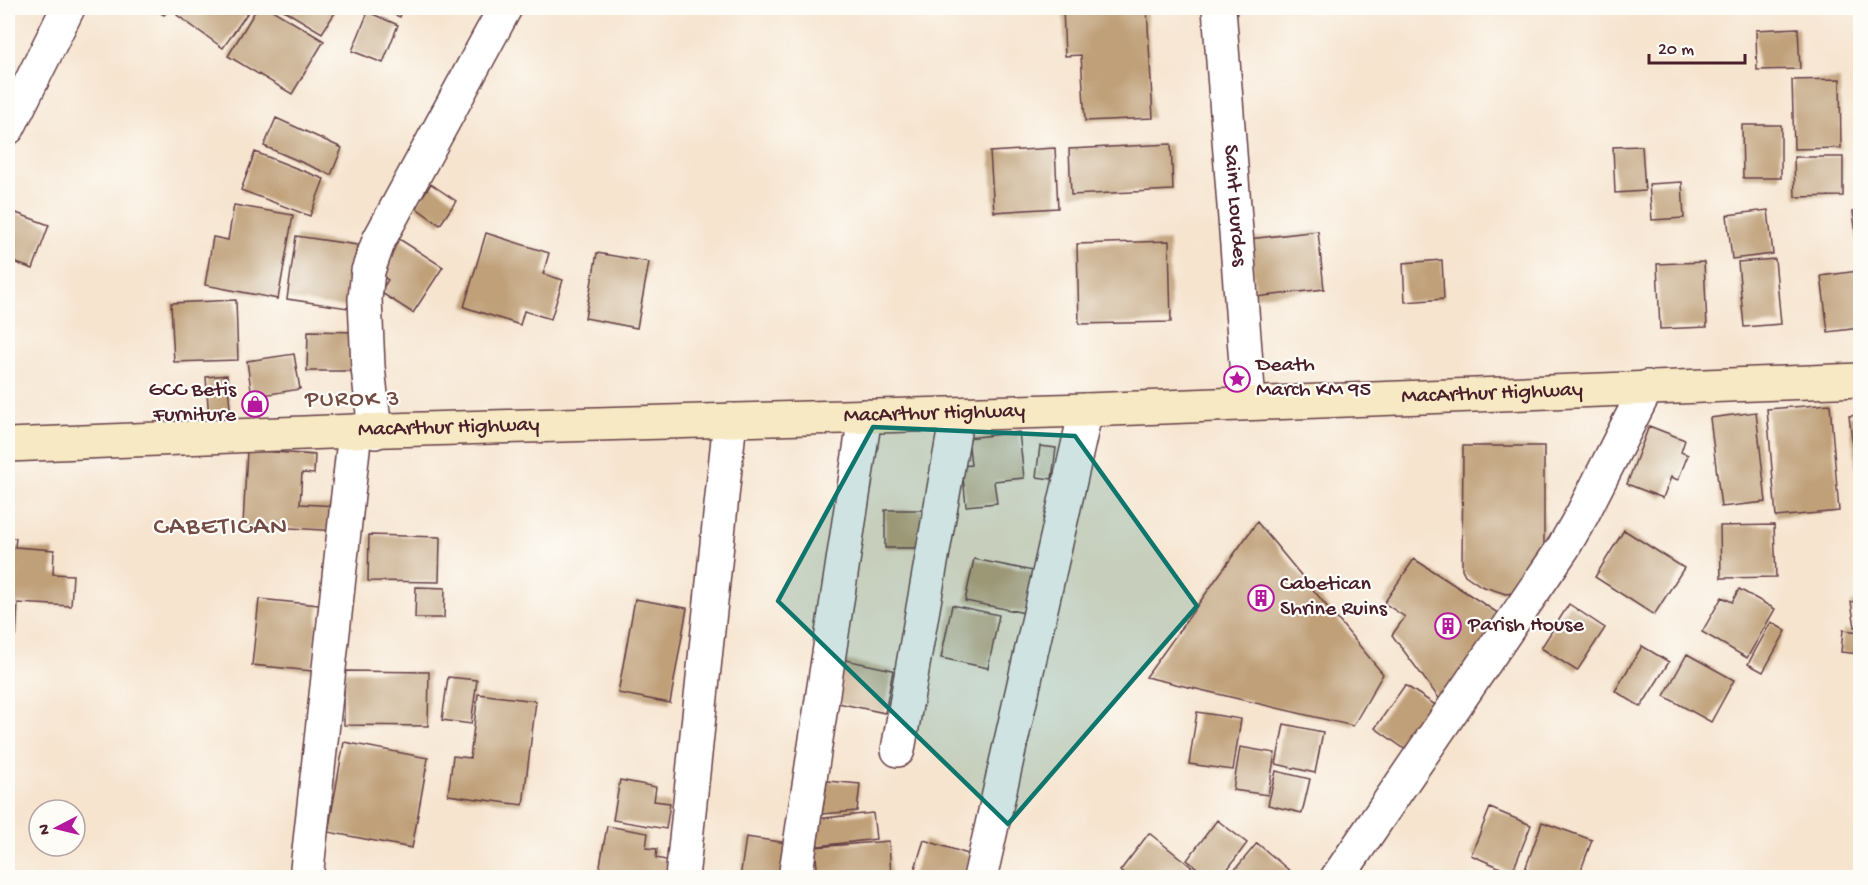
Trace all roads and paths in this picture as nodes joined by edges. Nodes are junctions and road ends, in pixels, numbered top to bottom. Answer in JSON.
{"nodes":[{"id":1,"x":68,"y":8,"type":"edge"},
{"id":2,"x":505,"y":8,"type":"edge"},
{"id":3,"x":1219,"y":8,"type":"edge"},
{"id":4,"x":8,"y":128,"type":"edge"},
{"id":5,"x":1860,"y":380,"type":"edge"},
{"id":6,"x":1647,"y":387,"type":"junction"},
{"id":7,"x":1249,"y":403,"type":"junction"},
{"id":8,"x":1086,"y":410,"type":"junction"},
{"id":9,"x":957,"y":414,"type":"junction"},
{"id":10,"x":866,"y":416,"type":"junction"},
{"id":11,"x":730,"y":420,"type":"junction"},
{"id":12,"x":365,"y":432,"type":"junction"},
{"id":13,"x":8,"y":445,"type":"edge"},
{"id":14,"x":898,"y":750,"type":"dead end"},
{"id":15,"x":306,"y":878,"type":"edge"},
{"id":16,"x":682,"y":878,"type":"edge"},
{"id":17,"x":795,"y":878,"type":"edge"},
{"id":18,"x":980,"y":878,"type":"edge"},
{"id":19,"x":1337,"y":878,"type":"edge"}],
"edges":[{"from":1,"to":4,"type":"street"},
{"from":2,"to":12,"type":"street"},
{"from":3,"to":7,"type":"street","name":"Saint Lourdes"},
{"from":5,"to":6,"type":"main road","name":"MacArthur Highway"},
{"from":6,"to":7,"type":"main road","name":"MacArthur Highway"},
{"from":6,"to":19,"type":"street"},
{"from":7,"to":8,"type":"main road","name":"MacArthur Highway"},
{"from":8,"to":9,"type":"main road","name":"MacArthur Highway"},
{"from":8,"to":18,"type":"street"},
{"from":9,"to":10,"type":"main road","name":"MacArthur Highway"},
{"from":9,"to":14,"type":"street"},
{"from":10,"to":11,"type":"main road","name":"MacArthur Highway"},
{"from":10,"to":17,"type":"street"},
{"from":11,"to":12,"type":"main road","name":"MacArthur Highway"},
{"from":11,"to":16,"type":"street"},
{"from":12,"to":13,"type":"main road","name":"MacArthur Highway"},
{"from":12,"to":15,"type":"street"}]}
